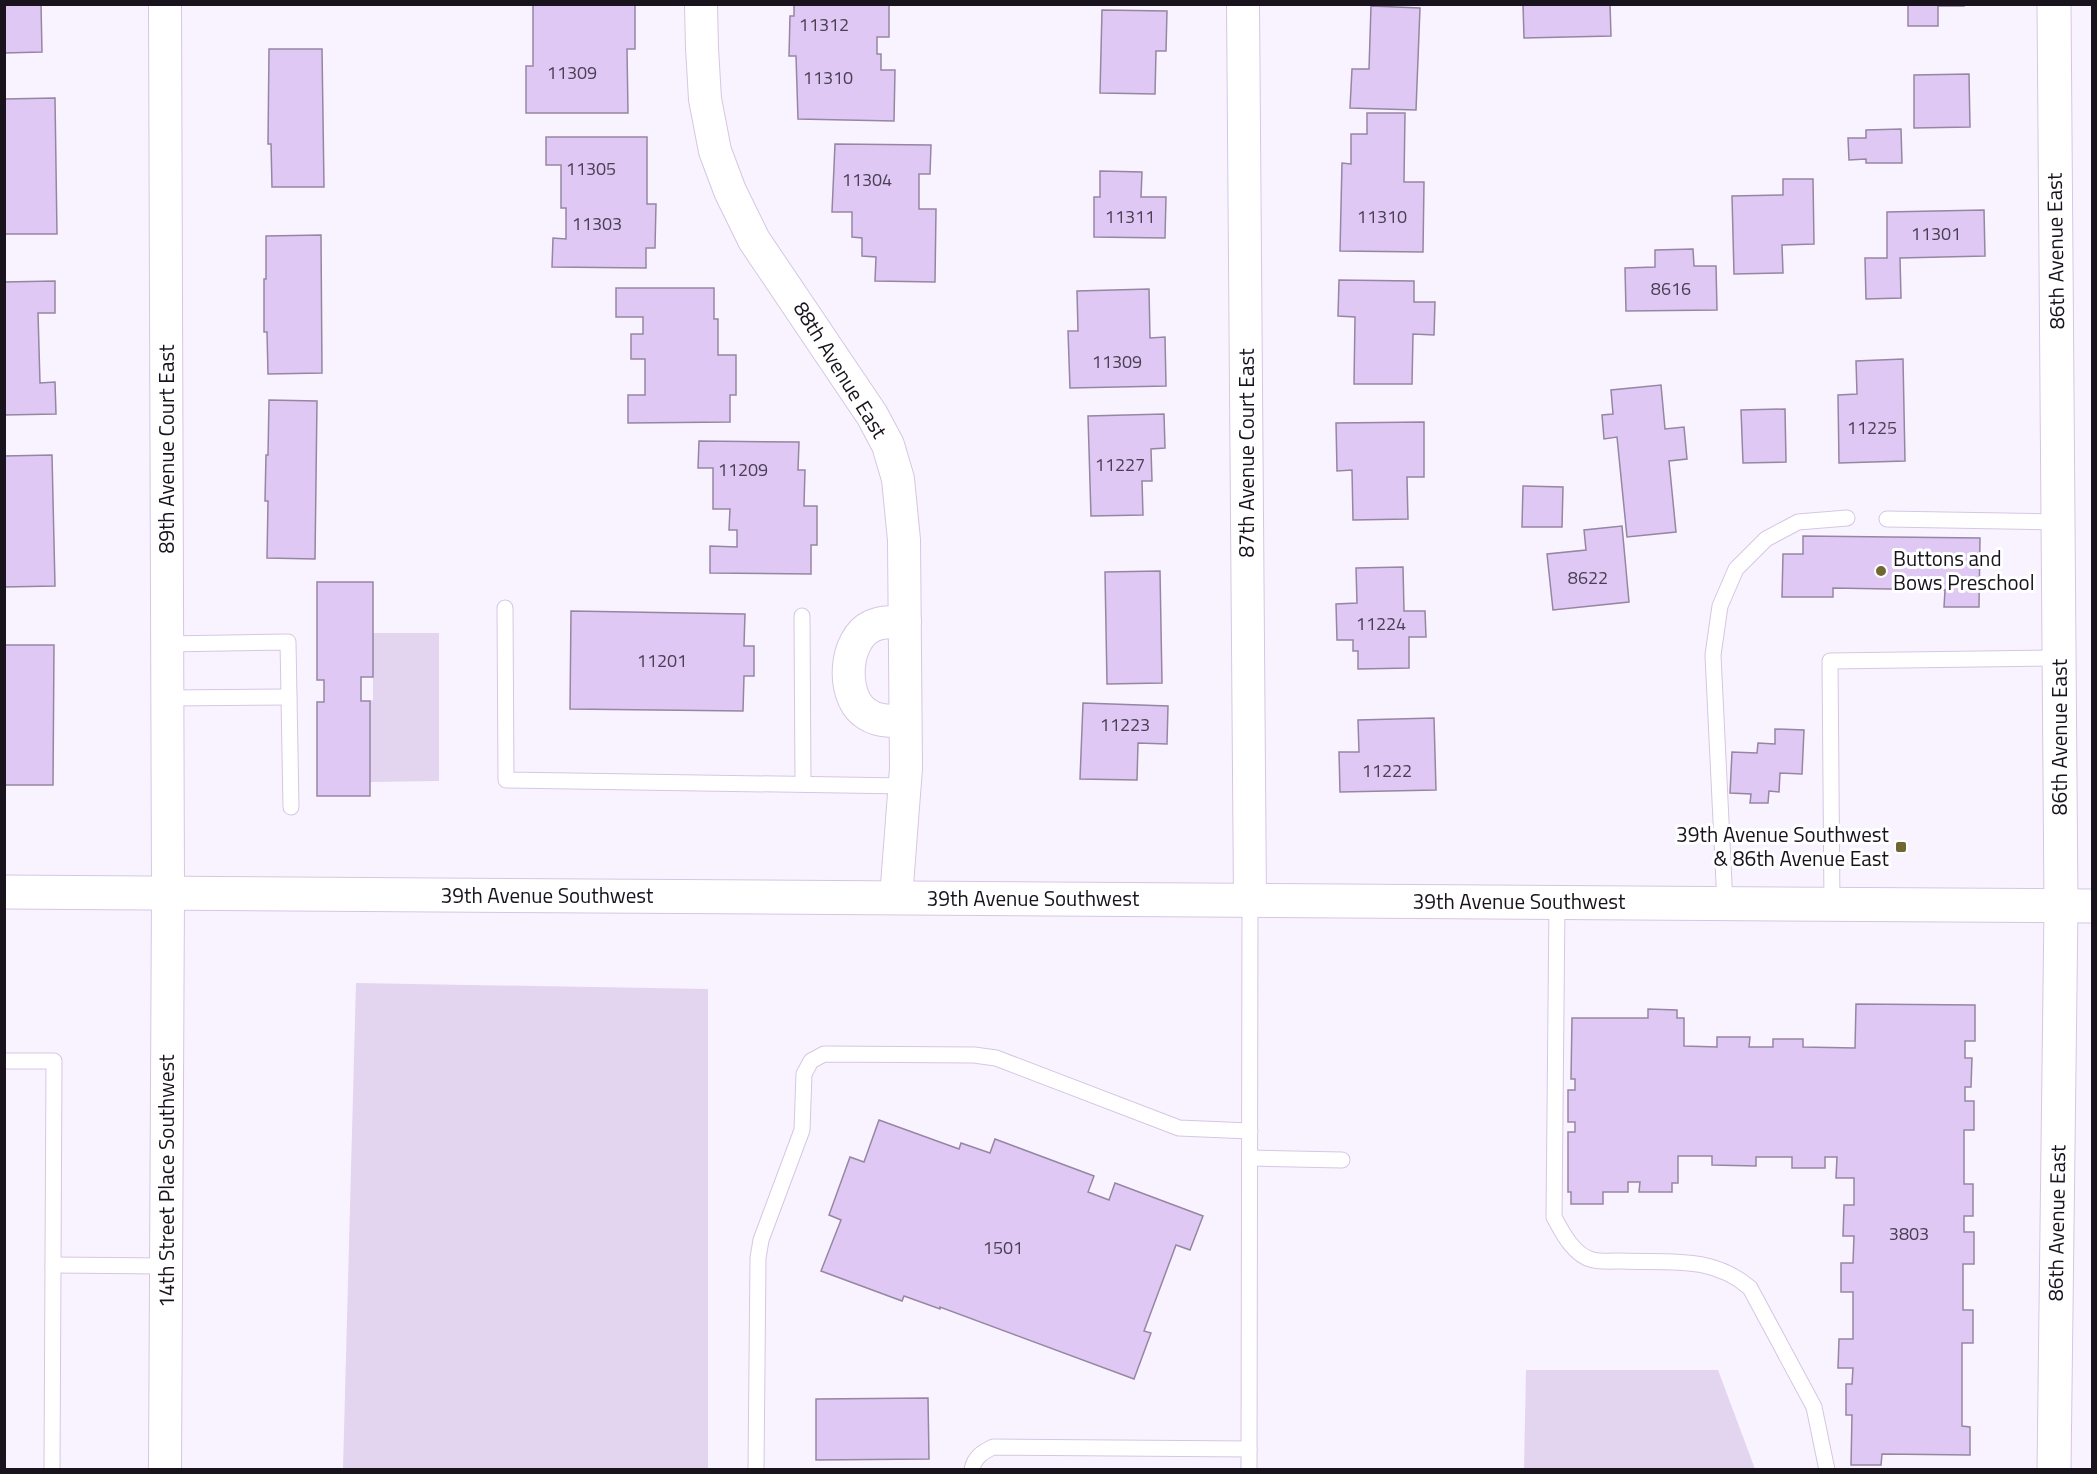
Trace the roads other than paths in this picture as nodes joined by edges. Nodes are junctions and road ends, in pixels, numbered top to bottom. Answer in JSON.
{"nodes":[{"id":1,"x":165,"y":4,"type":"edge"},
{"id":2,"x":702,"y":4,"type":"edge"},
{"id":3,"x":1243,"y":4,"type":"edge"},
{"id":4,"x":2054,"y":4,"type":"edge"},
{"id":5,"x":1847,"y":518,"type":"dead end"},
{"id":6,"x":1887,"y":519,"type":"dead end"},
{"id":7,"x":2059,"y":522,"type":"junction"},
{"id":8,"x":505,"y":608,"type":"dead end"},
{"id":9,"x":802,"y":616,"type":"dead end"},
{"id":10,"x":905,"y":622,"type":"junction"},
{"id":11,"x":167,"y":644,"type":"junction"},
{"id":12,"x":2060,"y":658,"type":"junction"},
{"id":13,"x":289,"y":697,"type":"junction"},
{"id":14,"x":166,"y":698,"type":"junction"},
{"id":15,"x":905,"y":721,"type":"junction"},
{"id":16,"x":803,"y":783,"type":"junction"},
{"id":17,"x":905,"y":786,"type":"junction"},
{"id":18,"x":291,"y":807,"type":"dead end"},
{"id":19,"x":4,"y":892,"type":"edge"},
{"id":20,"x":168,"y":893,"type":"junction"},
{"id":21,"x":896,"y":898,"type":"junction"},
{"id":22,"x":1250,"y":901,"type":"junction"},
{"id":23,"x":1557,"y":903,"type":"junction"},
{"id":24,"x":1725,"y":904,"type":"junction"},
{"id":25,"x":1832,"y":905,"type":"junction"},
{"id":26,"x":2077,"y":906,"type":"edge"},
{"id":27,"x":4,"y":1060,"type":"edge"},
{"id":28,"x":1250,"y":1131,"type":"junction"},
{"id":29,"x":1250,"y":1158,"type":"junction"},
{"id":30,"x":1342,"y":1160,"type":"dead end"},
{"id":31,"x":53,"y":1265,"type":"junction"},
{"id":32,"x":166,"y":1266,"type":"junction"},
{"id":33,"x":1249,"y":1449,"type":"junction"},
{"id":34,"x":52,"y":1470,"type":"edge"},
{"id":35,"x":165,"y":1470,"type":"edge"},
{"id":36,"x":756,"y":1470,"type":"edge"},
{"id":37,"x":972,"y":1470,"type":"edge"},
{"id":38,"x":1249,"y":1470,"type":"edge"},
{"id":39,"x":1827,"y":1470,"type":"edge"},
{"id":40,"x":2054,"y":1470,"type":"edge"}],
"edges":[{"from":1,"to":11,"type":"street","name":"89th Avenue Court East"},
{"from":2,"to":10,"type":"street","name":"88th Avenue East"},
{"from":3,"to":22,"type":"street","name":"87th Avenue Court East"},
{"from":4,"to":7,"type":"main road","name":"86th Avenue East"},
{"from":5,"to":24,"type":"lane"},
{"from":6,"to":7,"type":"lane"},
{"from":7,"to":12,"type":"main road","name":"86th Avenue East"},
{"from":8,"to":16,"type":"lane"},
{"from":9,"to":16,"type":"lane"},
{"from":10,"to":15,"type":"street","name":"88th Avenue East"},
{"from":10,"to":15,"type":"street"},
{"from":11,"to":13,"type":"lane"},
{"from":11,"to":14,"type":"street","name":"89th Avenue Court East"},
{"from":12,"to":25,"type":"lane"},
{"from":12,"to":26,"type":"main road","name":"86th Avenue East"},
{"from":13,"to":14,"type":"lane"},
{"from":13,"to":18,"type":"lane"},
{"from":14,"to":20,"type":"street","name":"89th Avenue Court East"},
{"from":15,"to":17,"type":"street","name":"88th Avenue East"},
{"from":16,"to":17,"type":"lane"},
{"from":17,"to":21,"type":"street","name":"88th Avenue East"},
{"from":19,"to":20,"type":"main road","name":"39th Avenue Southwest"},
{"from":20,"to":21,"type":"main road","name":"39th Avenue Southwest"},
{"from":20,"to":32,"type":"street","name":"14th Street Place Southwest"},
{"from":21,"to":22,"type":"main road","name":"39th Avenue Southwest"},
{"from":22,"to":23,"type":"main road","name":"39th Avenue Southwest"},
{"from":22,"to":28,"type":"lane"},
{"from":23,"to":24,"type":"main road","name":"39th Avenue Southwest"},
{"from":23,"to":39,"type":"lane"},
{"from":24,"to":25,"type":"main road","name":"39th Avenue Southwest"},
{"from":25,"to":26,"type":"main road","name":"39th Avenue Southwest"},
{"from":26,"to":40,"type":"main road","name":"86th Avenue East"},
{"from":27,"to":31,"type":"lane"},
{"from":28,"to":29,"type":"lane"},
{"from":28,"to":36,"type":"lane"},
{"from":29,"to":30,"type":"lane"},
{"from":29,"to":33,"type":"lane"},
{"from":31,"to":32,"type":"lane"},
{"from":31,"to":34,"type":"lane"},
{"from":32,"to":35,"type":"street","name":"14th Street Place Southwest"},
{"from":33,"to":37,"type":"lane"},
{"from":33,"to":38,"type":"lane"}]}
